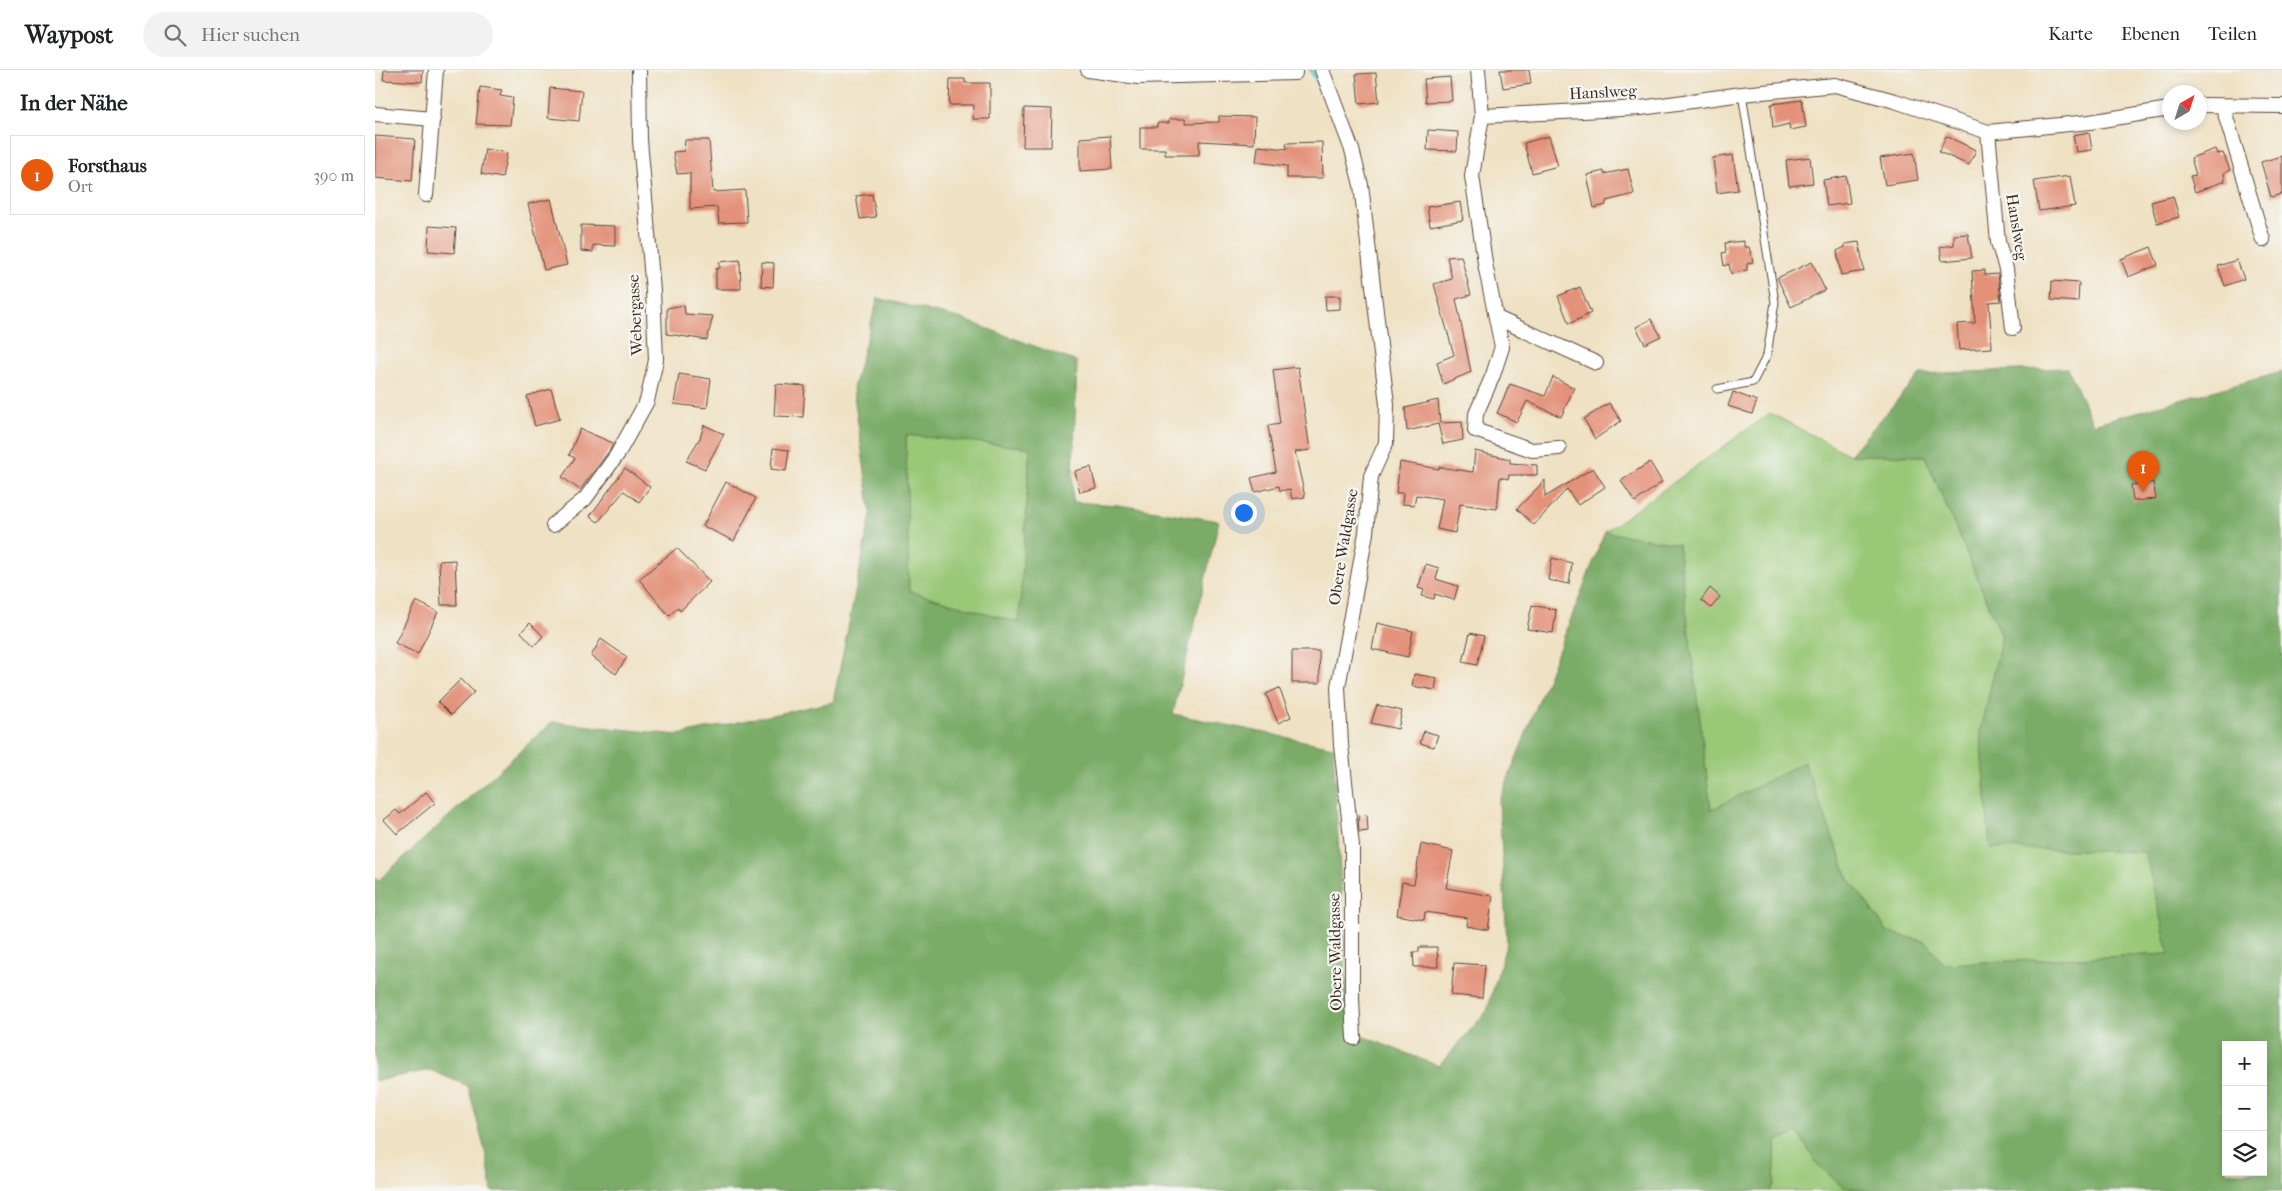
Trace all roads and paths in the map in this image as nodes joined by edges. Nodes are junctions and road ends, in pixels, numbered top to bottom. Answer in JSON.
{"nodes":[{"id":1,"x":436,"y":70,"type":"edge"},
{"id":2,"x":639,"y":70,"type":"edge"},
{"id":3,"x":1088,"y":70,"type":"edge"},
{"id":4,"x":1322,"y":70,"type":"edge"},
{"id":5,"x":1478,"y":70,"type":"edge"},
{"id":6,"x":1295,"y":71,"type":"edge"},
{"id":7,"x":1742,"y":94,"type":"junction"},
{"id":8,"x":2207,"y":106,"type":"edge"},
{"id":9,"x":2282,"y":106,"type":"edge"},
{"id":10,"x":2223,"y":107,"type":"junction"},
{"id":11,"x":2162,"y":110,"type":"edge"},
{"id":12,"x":375,"y":114,"type":"edge"},
{"id":13,"x":1482,"y":116,"type":"junction"},
{"id":14,"x":433,"y":119,"type":"junction"},
{"id":15,"x":1988,"y":132,"type":"junction"},
{"id":16,"x":426,"y":195,"type":"dead end"},
{"id":17,"x":2263,"y":240,"type":"dead end"},
{"id":18,"x":1497,"y":318,"type":"junction"},
{"id":19,"x":2013,"y":328,"type":"dead end"},
{"id":20,"x":1596,"y":363,"type":"dead end"},
{"id":21,"x":1717,"y":389,"type":"dead end"},
{"id":22,"x":1559,"y":448,"type":"dead end"},
{"id":23,"x":553,"y":525,"type":"dead end"},
{"id":24,"x":1355,"y":1038,"type":"dead end"}],
"edges":[{"from":1,"to":14,"type":"street"},
{"from":2,"to":23,"type":"street","name":"Webergasse"},
{"from":3,"to":6,"type":"street"},
{"from":4,"to":24,"type":"street","name":"Obere Waldgasse"},
{"from":5,"to":13,"type":"street"},
{"from":7,"to":13,"type":"street","name":"Hanslweg"},
{"from":7,"to":15,"type":"street","name":"Hanslweg"},
{"from":7,"to":21,"type":"lane"},
{"from":8,"to":10,"type":"street"},
{"from":9,"to":10,"type":"street"},
{"from":10,"to":17,"type":"street"},
{"from":11,"to":15,"type":"street","name":"Hanslweg"},
{"from":12,"to":14,"type":"street"},
{"from":13,"to":18,"type":"street"},
{"from":14,"to":16,"type":"street"},
{"from":15,"to":19,"type":"street","name":"Hanslweg"},
{"from":18,"to":20,"type":"street"},
{"from":18,"to":22,"type":"street"}]}
